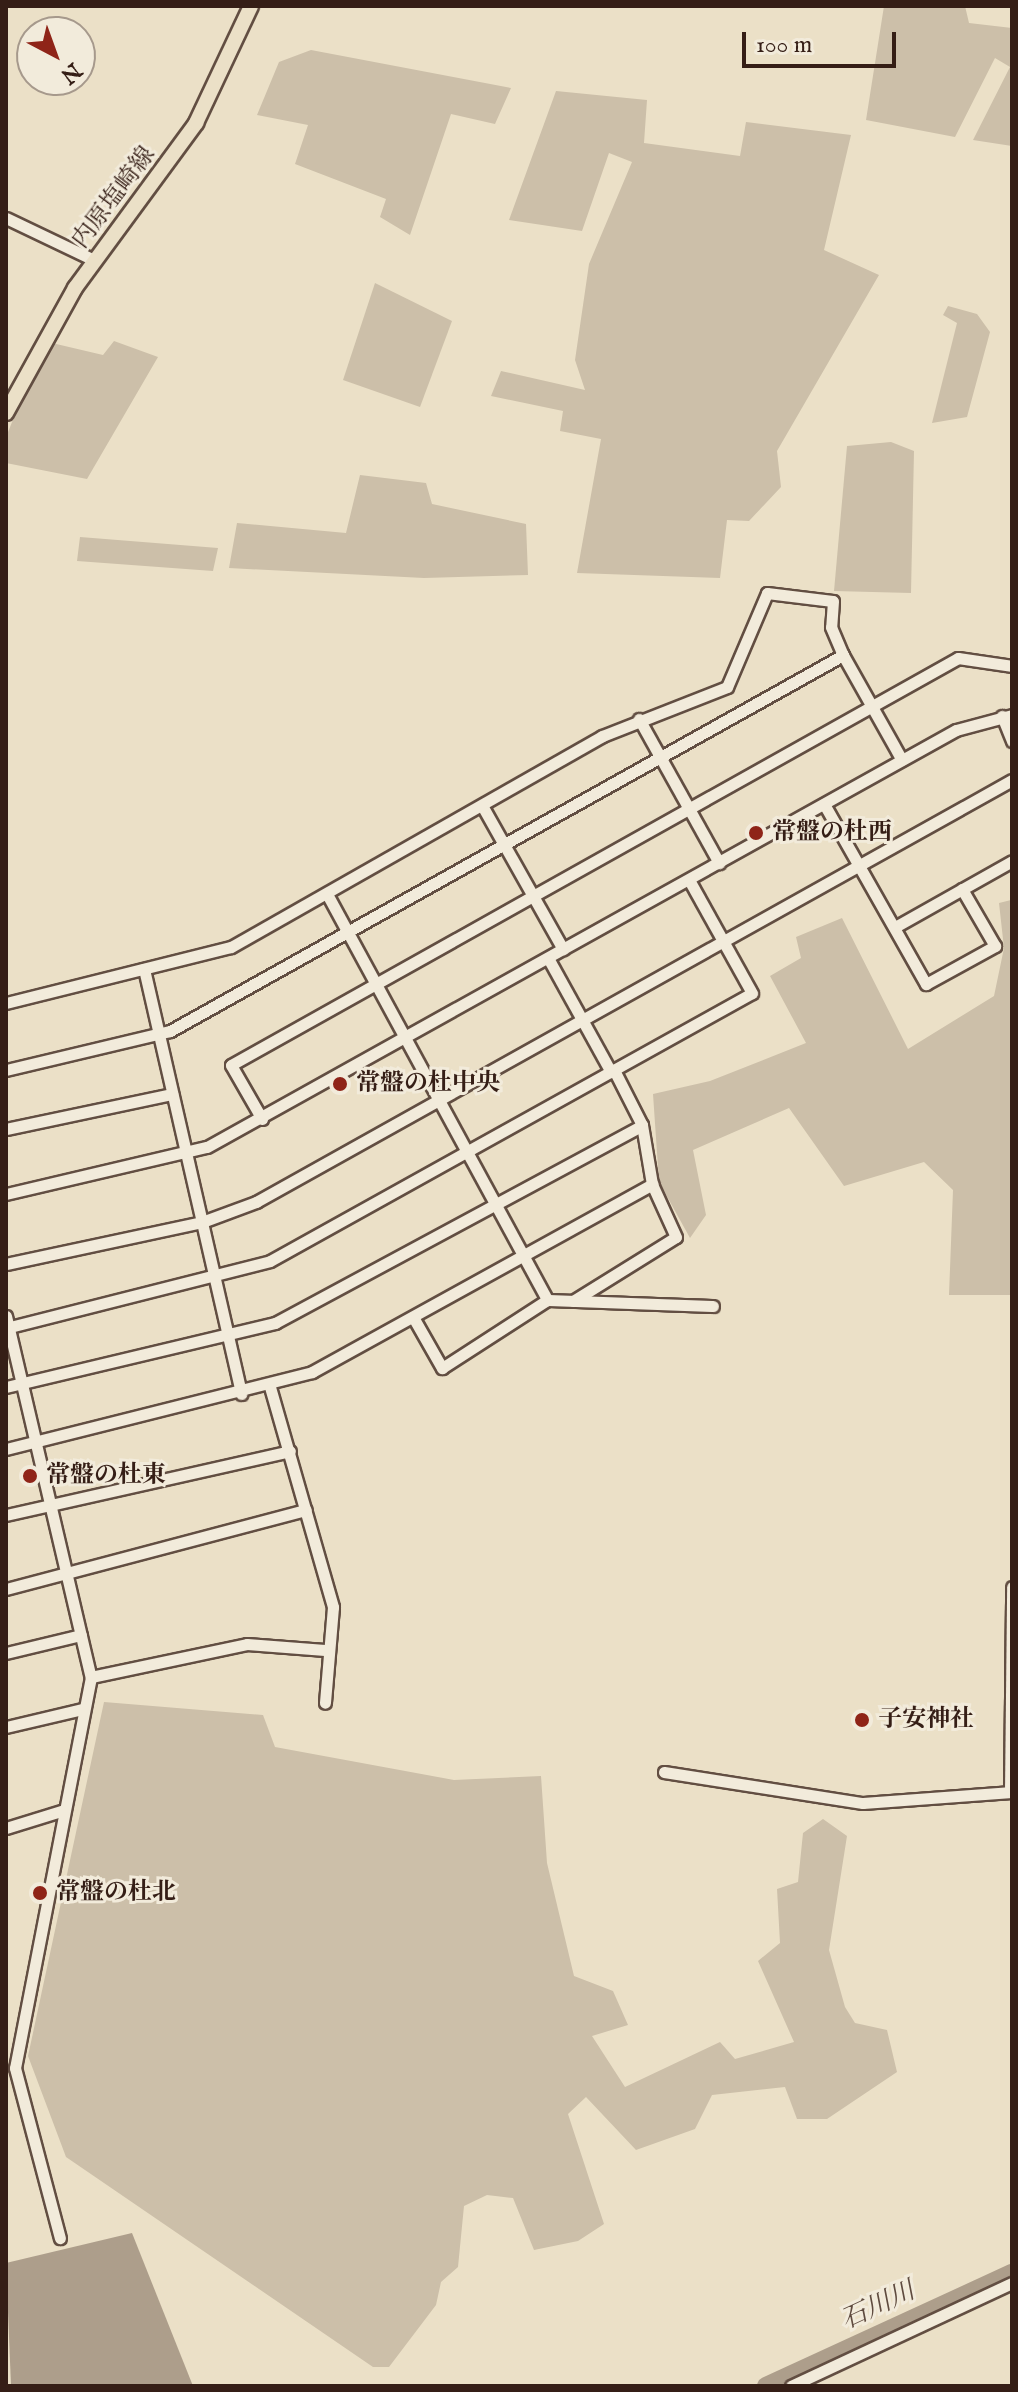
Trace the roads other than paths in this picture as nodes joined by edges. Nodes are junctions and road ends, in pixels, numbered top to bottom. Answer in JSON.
{"nodes":[{"id":1,"x":251,"y":6,"type":"edge"},
{"id":2,"x":6,"y":218,"type":"edge"},
{"id":3,"x":94,"y":260,"type":"junction"},
{"id":4,"x":6,"y":413,"type":"edge"},
{"id":5,"x":843,"y":655,"type":"junction"},
{"id":6,"x":1012,"y":666,"type":"edge"},
{"id":7,"x":871,"y":705,"type":"junction"},
{"id":8,"x":1007,"y":716,"type":"edge"},
{"id":9,"x":639,"y":719,"type":"junction"},
{"id":10,"x":1012,"y":741,"type":"edge"},
{"id":11,"x":661,"y":757,"type":"junction"},
{"id":12,"x":902,"y":760,"type":"junction"},
{"id":13,"x":1012,"y":780,"type":"edge"},
{"id":14,"x":824,"y":804,"type":"junction"},
{"id":15,"x":688,"y":808,"type":"junction"},
{"id":16,"x":484,"y":809,"type":"junction"},
{"id":17,"x":504,"y":844,"type":"junction"},
{"id":18,"x":1012,"y":861,"type":"edge"},
{"id":19,"x":719,"y":863,"type":"junction"},
{"id":20,"x":858,"y":865,"type":"junction"},
{"id":21,"x":689,"y":880,"type":"junction"},
{"id":22,"x":962,"y":889,"type":"junction"},
{"id":23,"x":327,"y":894,"type":"junction"},
{"id":24,"x":532,"y":895,"type":"junction"},
{"id":25,"x":895,"y":927,"type":"junction"},
{"id":26,"x":347,"y":931,"type":"junction"},
{"id":27,"x":723,"y":941,"type":"junction"},
{"id":28,"x":563,"y":949,"type":"junction"},
{"id":29,"x":548,"y":958,"type":"junction"},
{"id":30,"x":144,"y":969,"type":"junction"},
{"id":31,"x":375,"y":982,"type":"junction"},
{"id":32,"x":6,"y":1003,"type":"edge"},
{"id":33,"x":583,"y":1019,"type":"junction"},
{"id":34,"x":158,"y":1033,"type":"junction"},
{"id":35,"x":407,"y":1037,"type":"junction"},
{"id":36,"x":6,"y":1070,"type":"edge"},
{"id":37,"x":613,"y":1071,"type":"junction"},
{"id":38,"x":172,"y":1094,"type":"junction"},
{"id":39,"x":441,"y":1098,"type":"junction"},
{"id":40,"x":262,"y":1119,"type":"junction"},
{"id":41,"x":642,"y":1125,"type":"junction"},
{"id":42,"x":6,"y":1129,"type":"edge"},
{"id":43,"x":470,"y":1150,"type":"junction"},
{"id":44,"x":186,"y":1154,"type":"junction"},
{"id":45,"x":652,"y":1184,"type":"junction"},
{"id":46,"x":6,"y":1194,"type":"edge"},
{"id":47,"x":498,"y":1202,"type":"junction"},
{"id":48,"x":202,"y":1222,"type":"junction"},
{"id":49,"x":527,"y":1254,"type":"junction"},
{"id":50,"x":6,"y":1264,"type":"edge"},
{"id":51,"x":215,"y":1279,"type":"junction"},
{"id":52,"x":547,"y":1300,"type":"junction"},
{"id":53,"x":573,"y":1301,"type":"junction"},
{"id":54,"x":713,"y":1306,"type":"dead end"},
{"id":55,"x":413,"y":1317,"type":"junction"},
{"id":56,"x":7,"y":1324,"type":"edge"},
{"id":57,"x":228,"y":1337,"type":"junction"},
{"id":58,"x":22,"y":1383,"type":"junction"},
{"id":59,"x":6,"y":1387,"type":"edge"},
{"id":60,"x":270,"y":1387,"type":"junction"},
{"id":61,"x":241,"y":1394,"type":"junction"},
{"id":62,"x":35,"y":1442,"type":"junction"},
{"id":63,"x":6,"y":1449,"type":"edge"},
{"id":64,"x":290,"y":1451,"type":"junction"},
{"id":65,"x":49,"y":1504,"type":"junction"},
{"id":66,"x":306,"y":1510,"type":"junction"},
{"id":67,"x":6,"y":1515,"type":"edge"},
{"id":68,"x":65,"y":1574,"type":"junction"},
{"id":69,"x":1012,"y":1587,"type":"edge"},
{"id":70,"x":6,"y":1589,"type":"edge"},
{"id":71,"x":81,"y":1635,"type":"junction"},
{"id":72,"x":325,"y":1650,"type":"junction"},
{"id":73,"x":6,"y":1653,"type":"edge"},
{"id":74,"x":91,"y":1677,"type":"junction"},
{"id":75,"x":325,"y":1703,"type":"dead end"},
{"id":76,"x":83,"y":1709,"type":"junction"},
{"id":77,"x":6,"y":1727,"type":"edge"},
{"id":78,"x":664,"y":1772,"type":"dead end"},
{"id":79,"x":1011,"y":1792,"type":"edge"},
{"id":80,"x":64,"y":1810,"type":"junction"},
{"id":81,"x":6,"y":1828,"type":"edge"},
{"id":82,"x":60,"y":2238,"type":"dead end"},
{"id":83,"x":1012,"y":2283,"type":"edge"},
{"id":84,"x":791,"y":2386,"type":"edge"}],
"edges":[{"from":1,"to":3,"type":"main road","name":"内原塩崎線"},
{"from":2,"to":3,"type":"street"},
{"from":3,"to":4,"type":"main road","name":"内原塩崎線"},
{"from":5,"to":7,"type":"street"},
{"from":5,"to":9,"type":"street"},
{"from":5,"to":11,"type":"street"},
{"from":6,"to":7,"type":"street"},
{"from":7,"to":12,"type":"street"},
{"from":7,"to":15,"type":"street"},
{"from":8,"to":10,"type":"street"},
{"from":8,"to":12,"type":"street"},
{"from":9,"to":11,"type":"street"},
{"from":9,"to":16,"type":"street"},
{"from":11,"to":15,"type":"street"},
{"from":11,"to":17,"type":"street"},
{"from":12,"to":14,"type":"street"},
{"from":13,"to":20,"type":"street"},
{"from":14,"to":19,"type":"street"},
{"from":14,"to":20,"type":"street"},
{"from":15,"to":19,"type":"street"},
{"from":15,"to":24,"type":"street"},
{"from":16,"to":17,"type":"street"},
{"from":16,"to":23,"type":"street"},
{"from":17,"to":24,"type":"street"},
{"from":17,"to":26,"type":"street"},
{"from":18,"to":22,"type":"street"},
{"from":19,"to":21,"type":"street"},
{"from":20,"to":25,"type":"street"},
{"from":20,"to":27,"type":"street"},
{"from":21,"to":27,"type":"street"},
{"from":21,"to":28,"type":"street"},
{"from":22,"to":25,"type":"street"},
{"from":22,"to":25,"type":"street"},
{"from":23,"to":26,"type":"street"},
{"from":23,"to":30,"type":"street"},
{"from":24,"to":28,"type":"street"},
{"from":24,"to":31,"type":"street"},
{"from":26,"to":31,"type":"street"},
{"from":26,"to":34,"type":"street"},
{"from":27,"to":33,"type":"street"},
{"from":27,"to":37,"type":"street"},
{"from":28,"to":29,"type":"street"},
{"from":29,"to":33,"type":"street"},
{"from":29,"to":35,"type":"street"},
{"from":30,"to":32,"type":"street"},
{"from":30,"to":34,"type":"street"},
{"from":31,"to":35,"type":"street"},
{"from":31,"to":40,"type":"street"},
{"from":33,"to":37,"type":"street"},
{"from":33,"to":39,"type":"street"},
{"from":34,"to":36,"type":"street"},
{"from":34,"to":38,"type":"street"},
{"from":35,"to":39,"type":"street"},
{"from":35,"to":40,"type":"street"},
{"from":37,"to":41,"type":"street"},
{"from":37,"to":43,"type":"street"},
{"from":38,"to":42,"type":"street"},
{"from":38,"to":44,"type":"street"},
{"from":39,"to":43,"type":"street"},
{"from":39,"to":48,"type":"street"},
{"from":40,"to":44,"type":"street"},
{"from":41,"to":45,"type":"street"},
{"from":41,"to":47,"type":"street"},
{"from":43,"to":47,"type":"street"},
{"from":43,"to":51,"type":"street"},
{"from":44,"to":46,"type":"street"},
{"from":44,"to":48,"type":"street"},
{"from":45,"to":49,"type":"street"},
{"from":45,"to":53,"type":"street"},
{"from":47,"to":49,"type":"street"},
{"from":47,"to":57,"type":"street"},
{"from":48,"to":50,"type":"street"},
{"from":48,"to":51,"type":"street"},
{"from":49,"to":52,"type":"street"},
{"from":49,"to":55,"type":"street"},
{"from":51,"to":56,"type":"street"},
{"from":51,"to":57,"type":"street"},
{"from":52,"to":53,"type":"street"},
{"from":52,"to":55,"type":"street"},
{"from":53,"to":54,"type":"street"},
{"from":55,"to":60,"type":"street"},
{"from":56,"to":58,"type":"street"},
{"from":57,"to":58,"type":"street"},
{"from":57,"to":61,"type":"street"},
{"from":58,"to":59,"type":"street"},
{"from":58,"to":62,"type":"street"},
{"from":60,"to":61,"type":"street"},
{"from":60,"to":64,"type":"street"},
{"from":61,"to":62,"type":"street"},
{"from":62,"to":63,"type":"street"},
{"from":62,"to":65,"type":"street"},
{"from":64,"to":65,"type":"street"},
{"from":64,"to":66,"type":"street"},
{"from":65,"to":67,"type":"street"},
{"from":65,"to":68,"type":"street"},
{"from":66,"to":68,"type":"street"},
{"from":66,"to":72,"type":"street"},
{"from":68,"to":70,"type":"street"},
{"from":68,"to":71,"type":"street"},
{"from":69,"to":79,"type":"street"},
{"from":71,"to":73,"type":"street"},
{"from":71,"to":74,"type":"street"},
{"from":72,"to":74,"type":"street"},
{"from":72,"to":75,"type":"street"},
{"from":74,"to":76,"type":"street"},
{"from":76,"to":77,"type":"street"},
{"from":76,"to":80,"type":"street"},
{"from":78,"to":79,"type":"street"},
{"from":80,"to":81,"type":"street"},
{"from":80,"to":82,"type":"street"},
{"from":83,"to":84,"type":"street"}]}
